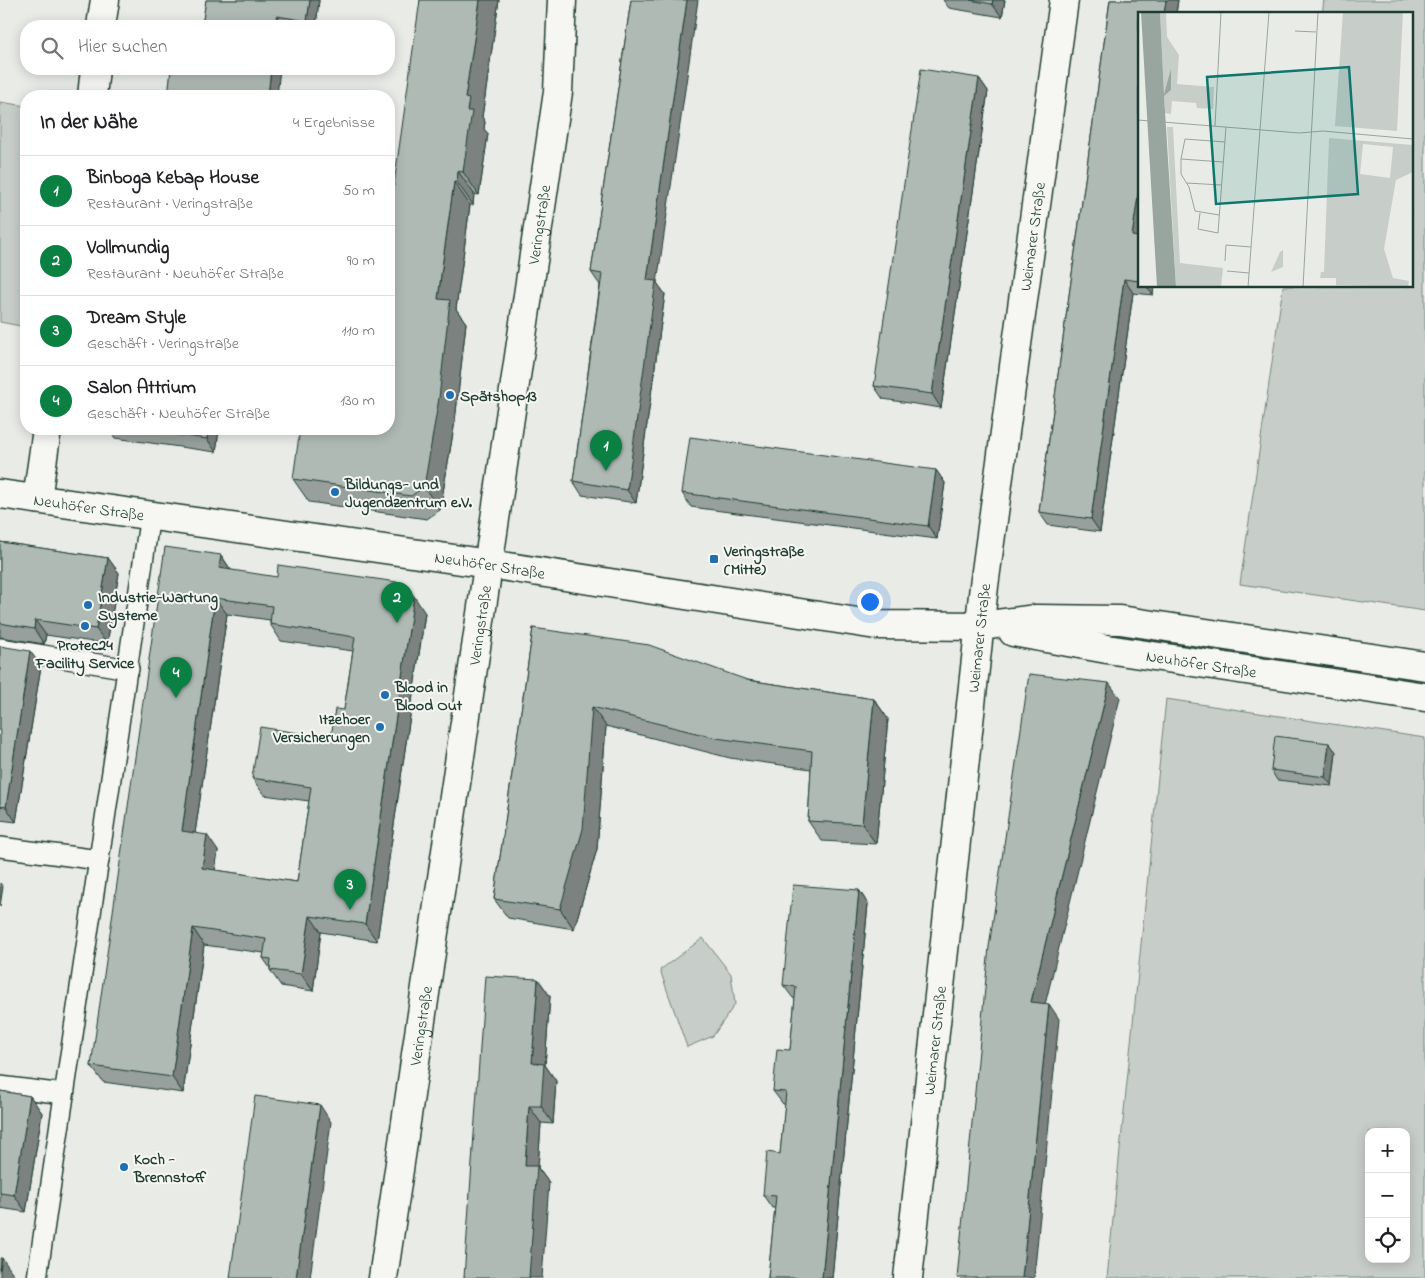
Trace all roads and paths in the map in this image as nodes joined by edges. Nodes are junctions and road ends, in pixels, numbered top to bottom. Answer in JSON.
{"nodes":[{"id":1,"x":105,"y":0,"type":"edge"},
{"id":2,"x":562,"y":0,"type":"edge"},
{"id":3,"x":1064,"y":0,"type":"edge"},
{"id":4,"x":102,"y":20,"type":"edge"},
{"id":5,"x":94,"y":75,"type":"edge"},
{"id":6,"x":93,"y":90,"type":"edge"},
{"id":7,"x":46,"y":435,"type":"edge"},
{"id":8,"x":0,"y":494,"type":"edge"},
{"id":9,"x":37,"y":499,"type":"junction"},
{"id":10,"x":150,"y":516,"type":"junction"},
{"id":11,"x":489,"y":564,"type":"junction"},
{"id":12,"x":980,"y":626,"type":"junction"},
{"id":13,"x":0,"y":648,"type":"edge"},
{"id":14,"x":1425,"y":666,"type":"edge"},
{"id":15,"x":129,"y":669,"type":"junction"},
{"id":16,"x":1425,"y":697,"type":"edge"},
{"id":17,"x":0,"y":847,"type":"edge"},
{"id":18,"x":99,"y":860,"type":"junction"},
{"id":19,"x":0,"y":1086,"type":"edge"},
{"id":20,"x":64,"y":1094,"type":"junction"},
{"id":21,"x":36,"y":1278,"type":"edge"},
{"id":22,"x":383,"y":1278,"type":"edge"},
{"id":23,"x":908,"y":1278,"type":"edge"}],
"edges":[{"from":1,"to":4,"type":"street"},
{"from":2,"to":11,"type":"street","name":"Veringstraße"},
{"from":3,"to":12,"type":"street","name":"Weimarer Straße"},
{"from":5,"to":6,"type":"street"},
{"from":7,"to":9,"type":"street"},
{"from":8,"to":9,"type":"street","name":"Neuhöfer Straße"},
{"from":9,"to":10,"type":"street","name":"Neuhöfer Straße"},
{"from":10,"to":11,"type":"street","name":"Neuhöfer Straße"},
{"from":10,"to":15,"type":"lane"},
{"from":11,"to":12,"type":"street","name":"Neuhöfer Straße"},
{"from":11,"to":22,"type":"street","name":"Veringstraße"},
{"from":12,"to":14,"type":"street","name":"Neuhöfer Straße"},
{"from":12,"to":16,"type":"street","name":"Neuhöfer Straße"},
{"from":12,"to":23,"type":"street","name":"Weimarer Straße"},
{"from":13,"to":15,"type":"lane"},
{"from":15,"to":18,"type":"lane"},
{"from":17,"to":18,"type":"lane"},
{"from":18,"to":20,"type":"lane"},
{"from":19,"to":20,"type":"lane"},
{"from":20,"to":21,"type":"lane"}]}
